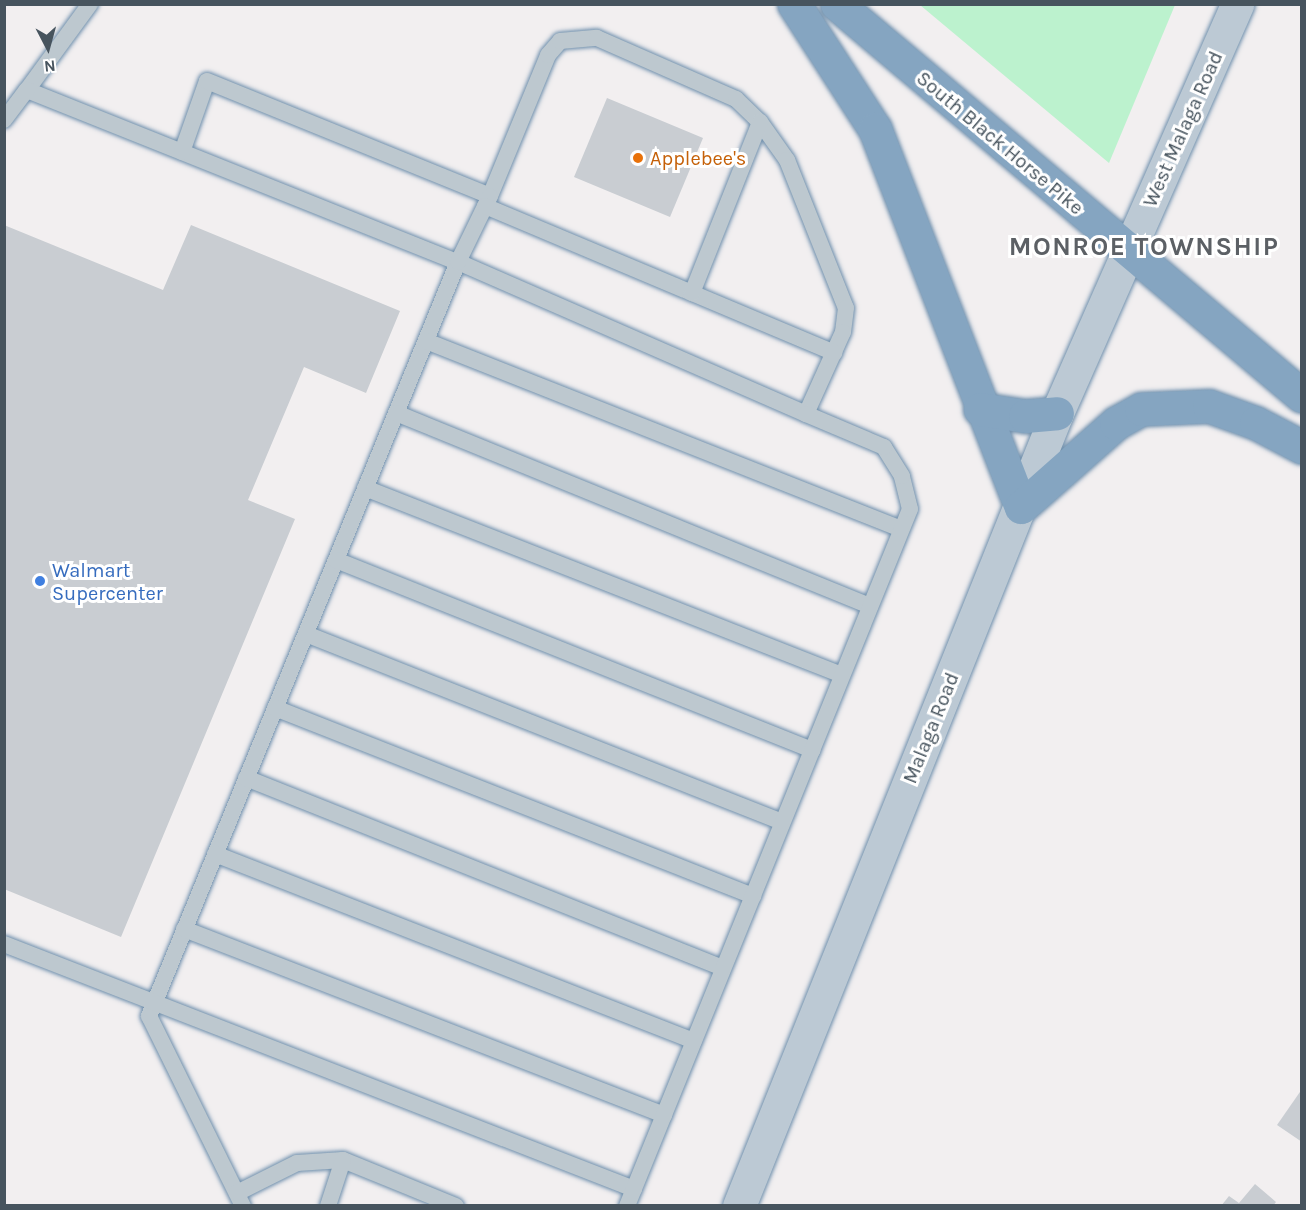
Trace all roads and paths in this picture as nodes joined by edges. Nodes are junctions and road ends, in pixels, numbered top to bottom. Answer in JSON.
{"nodes":[{"id":1,"x":90,"y":4,"type":"edge"},
{"id":2,"x":794,"y":4,"type":"edge"},
{"id":3,"x":837,"y":4,"type":"edge"},
{"id":4,"x":1236,"y":4,"type":"edge"},
{"id":5,"x":27,"y":90,"type":"junction"},
{"id":6,"x":4,"y":120,"type":"edge"},
{"id":7,"x":760,"y":122,"type":"junction"},
{"id":8,"x":182,"y":152,"type":"junction"},
{"id":9,"x":488,"y":201,"type":"junction"},
{"id":10,"x":1128,"y":253,"type":"junction"},
{"id":11,"x":458,"y":262,"type":"junction"},
{"id":12,"x":692,"y":293,"type":"junction"},
{"id":13,"x":426,"y":341,"type":"junction"},
{"id":14,"x":834,"y":353,"type":"junction"},
{"id":15,"x":1302,"y":396,"type":"edge"},
{"id":16,"x":980,"y":409,"type":"junction"},
{"id":17,"x":396,"y":413,"type":"junction"},
{"id":18,"x":1058,"y":413,"type":"junction"},
{"id":19,"x":806,"y":414,"type":"junction"},
{"id":20,"x":1302,"y":447,"type":"edge"},
{"id":21,"x":365,"y":488,"type":"junction"},
{"id":22,"x":1020,"y":507,"type":"junction"},
{"id":23,"x":901,"y":529,"type":"junction"},
{"id":24,"x":336,"y":560,"type":"junction"},
{"id":25,"x":870,"y":606,"type":"junction"},
{"id":26,"x":306,"y":634,"type":"junction"},
{"id":27,"x":842,"y":675,"type":"junction"},
{"id":28,"x":275,"y":708,"type":"junction"},
{"id":29,"x":812,"y":750,"type":"junction"},
{"id":30,"x":246,"y":778,"type":"junction"},
{"id":31,"x":782,"y":822,"type":"junction"},
{"id":32,"x":215,"y":854,"type":"junction"},
{"id":33,"x":753,"y":896,"type":"junction"},
{"id":34,"x":184,"y":929,"type":"junction"},
{"id":35,"x":4,"y":944,"type":"edge"},
{"id":36,"x":723,"y":968,"type":"junction"},
{"id":37,"x":154,"y":1001,"type":"junction"},
{"id":38,"x":694,"y":1041,"type":"junction"},
{"id":39,"x":664,"y":1115,"type":"junction"},
{"id":40,"x":343,"y":1160,"type":"junction"},
{"id":41,"x":634,"y":1189,"type":"junction"},
{"id":42,"x":240,"y":1199,"type":"edge"},
{"id":43,"x":328,"y":1206,"type":"edge"},
{"id":44,"x":456,"y":1206,"type":"edge"},
{"id":45,"x":627,"y":1206,"type":"edge"},
{"id":46,"x":739,"y":1206,"type":"edge"}],
"edges":[{"from":1,"to":5,"type":"lane"},
{"from":2,"to":16,"type":"highway"},
{"from":3,"to":10,"type":"highway","name":"South Black Horse Pike"},
{"from":4,"to":10,"type":"main road","name":"West Malaga Road"},
{"from":5,"to":6,"type":"lane"},
{"from":5,"to":8,"type":"lane"},
{"from":7,"to":9,"type":"lane"},
{"from":7,"to":12,"type":"lane"},
{"from":7,"to":14,"type":"lane"},
{"from":8,"to":9,"type":"lane"},
{"from":8,"to":11,"type":"lane"},
{"from":9,"to":11,"type":"lane"},
{"from":9,"to":12,"type":"lane"},
{"from":10,"to":15,"type":"highway","name":"South Black Horse Pike"},
{"from":10,"to":18,"type":"main road","name":"Malaga Road"},
{"from":11,"to":13,"type":"lane"},
{"from":11,"to":19,"type":"lane"},
{"from":12,"to":14,"type":"lane"},
{"from":13,"to":17,"type":"lane"},
{"from":13,"to":23,"type":"lane"},
{"from":14,"to":19,"type":"lane"},
{"from":16,"to":18,"type":"highway"},
{"from":16,"to":22,"type":"highway"},
{"from":17,"to":21,"type":"lane"},
{"from":17,"to":25,"type":"lane"},
{"from":18,"to":22,"type":"main road","name":"Malaga Road"},
{"from":19,"to":23,"type":"lane"},
{"from":20,"to":22,"type":"highway"},
{"from":21,"to":24,"type":"lane"},
{"from":21,"to":27,"type":"lane"},
{"from":22,"to":46,"type":"main road","name":"Malaga Road"},
{"from":23,"to":25,"type":"lane"},
{"from":24,"to":26,"type":"lane"},
{"from":24,"to":29,"type":"lane"},
{"from":25,"to":27,"type":"lane"},
{"from":26,"to":28,"type":"lane"},
{"from":26,"to":31,"type":"lane"},
{"from":27,"to":29,"type":"lane"},
{"from":28,"to":30,"type":"lane"},
{"from":28,"to":33,"type":"lane"},
{"from":29,"to":31,"type":"lane"},
{"from":30,"to":32,"type":"lane"},
{"from":30,"to":36,"type":"lane"},
{"from":31,"to":33,"type":"lane"},
{"from":32,"to":34,"type":"lane"},
{"from":32,"to":38,"type":"lane"},
{"from":33,"to":36,"type":"lane"},
{"from":34,"to":37,"type":"lane"},
{"from":34,"to":39,"type":"lane"},
{"from":35,"to":37,"type":"lane"},
{"from":36,"to":38,"type":"lane"},
{"from":37,"to":41,"type":"lane"},
{"from":37,"to":42,"type":"lane"},
{"from":38,"to":39,"type":"lane"},
{"from":39,"to":41,"type":"lane"},
{"from":40,"to":42,"type":"lane"},
{"from":40,"to":43,"type":"lane"},
{"from":40,"to":44,"type":"lane"},
{"from":41,"to":45,"type":"lane"}]}
